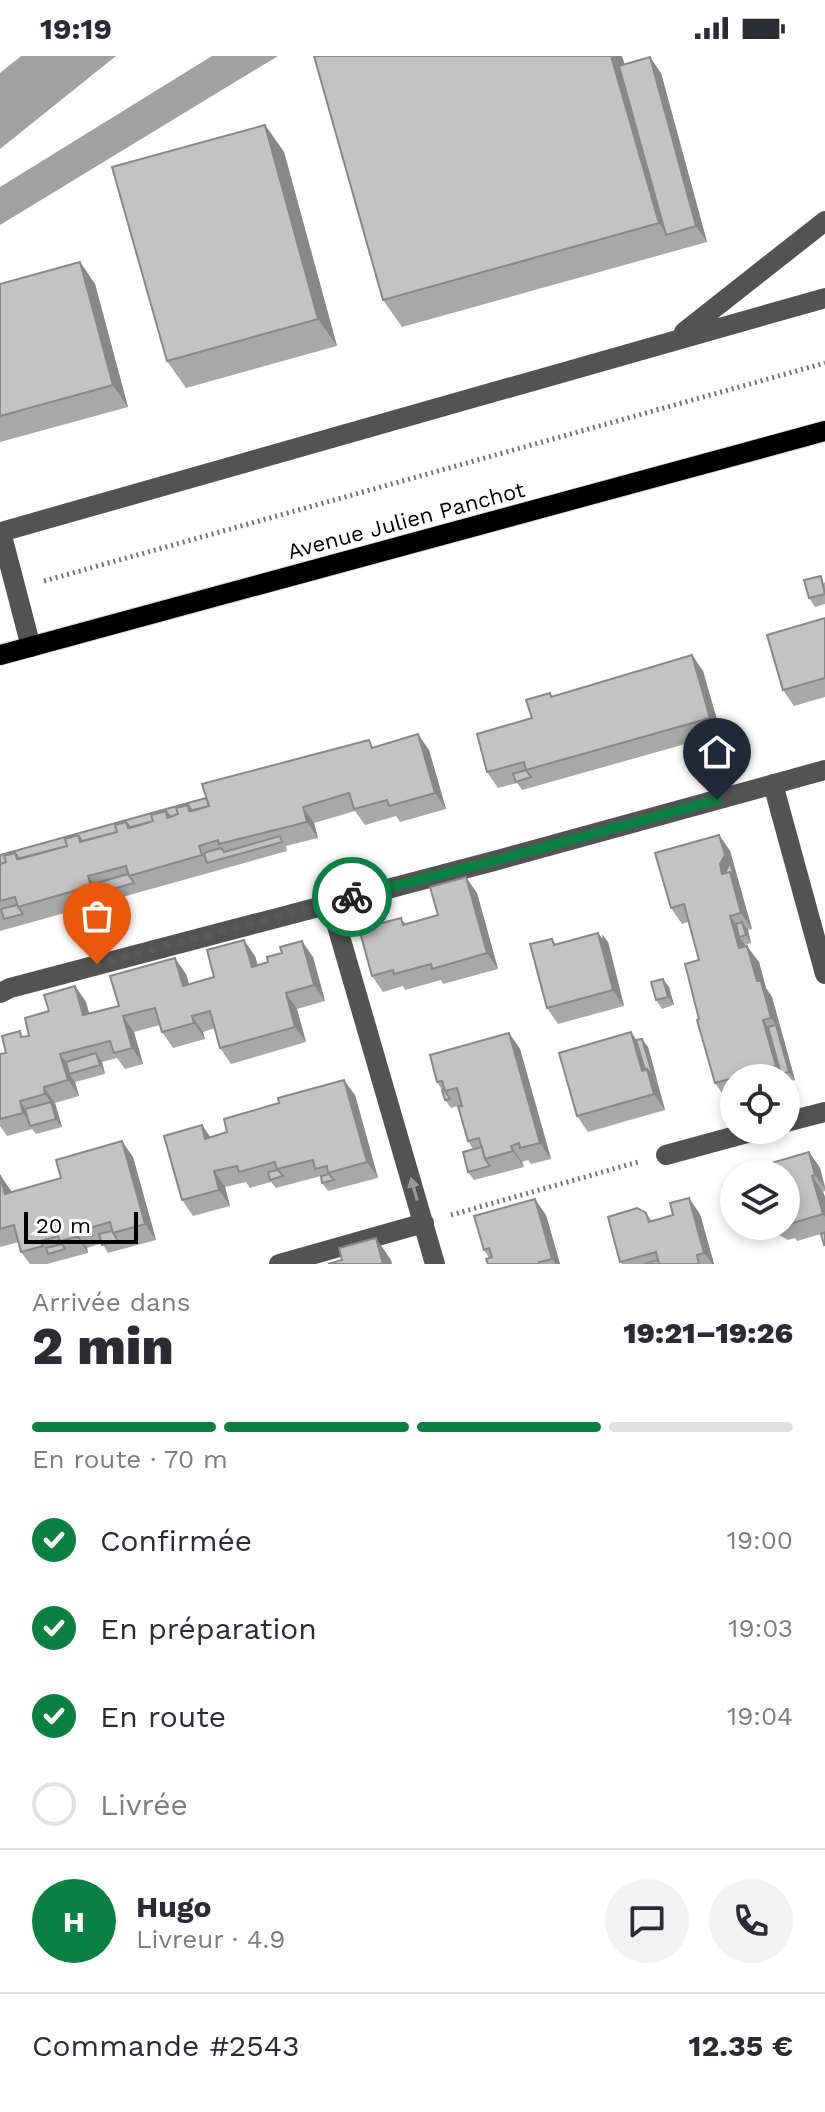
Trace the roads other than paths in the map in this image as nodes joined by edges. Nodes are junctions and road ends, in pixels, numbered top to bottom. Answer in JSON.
{"nodes":[{"id":1,"x":825,"y":221,"type":"edge"},
{"id":2,"x":825,"y":298,"type":"edge"},
{"id":3,"x":674,"y":340,"type":"junction"},
{"id":4,"x":825,"y":431,"type":"edge"},
{"id":5,"x":0,"y":532,"type":"edge"},
{"id":6,"x":31,"y":647,"type":"junction"},
{"id":7,"x":0,"y":655,"type":"edge"},
{"id":8,"x":825,"y":770,"type":"edge"},
{"id":9,"x":773,"y":784,"type":"junction"},
{"id":10,"x":330,"y":902,"type":"junction"},
{"id":11,"x":825,"y":974,"type":"edge"},
{"id":12,"x":0,"y":993,"type":"edge"},
{"id":13,"x":825,"y":1112,"type":"edge"},
{"id":14,"x":800,"y":1118,"type":"edge"},
{"id":15,"x":720,"y":1140,"type":"edge"},
{"id":16,"x":666,"y":1155,"type":"road end"},
{"id":17,"x":424,"y":1223,"type":"junction"},
{"id":18,"x":279,"y":1264,"type":"edge"},
{"id":19,"x":435,"y":1264,"type":"edge"}],
"edges":[{"from":1,"to":3,"type":"street"},
{"from":2,"to":3,"type":"street"},
{"from":3,"to":5,"type":"street"},
{"from":4,"to":6,"type":"main road","name":"Avenue Julien Panchot"},
{"from":5,"to":6,"type":"street"},
{"from":6,"to":7,"type":"main road","name":"Avenue Julien Panchot"},
{"from":8,"to":9,"type":"street"},
{"from":9,"to":10,"type":"street"},
{"from":9,"to":11,"type":"street"},
{"from":10,"to":12,"type":"street"},
{"from":17,"to":10,"type":"street","one_way":true},
{"from":13,"to":14,"type":"street"},
{"from":15,"to":16,"type":"street"},
{"from":17,"to":18,"type":"street"},
{"from":17,"to":19,"type":"street"}]}
